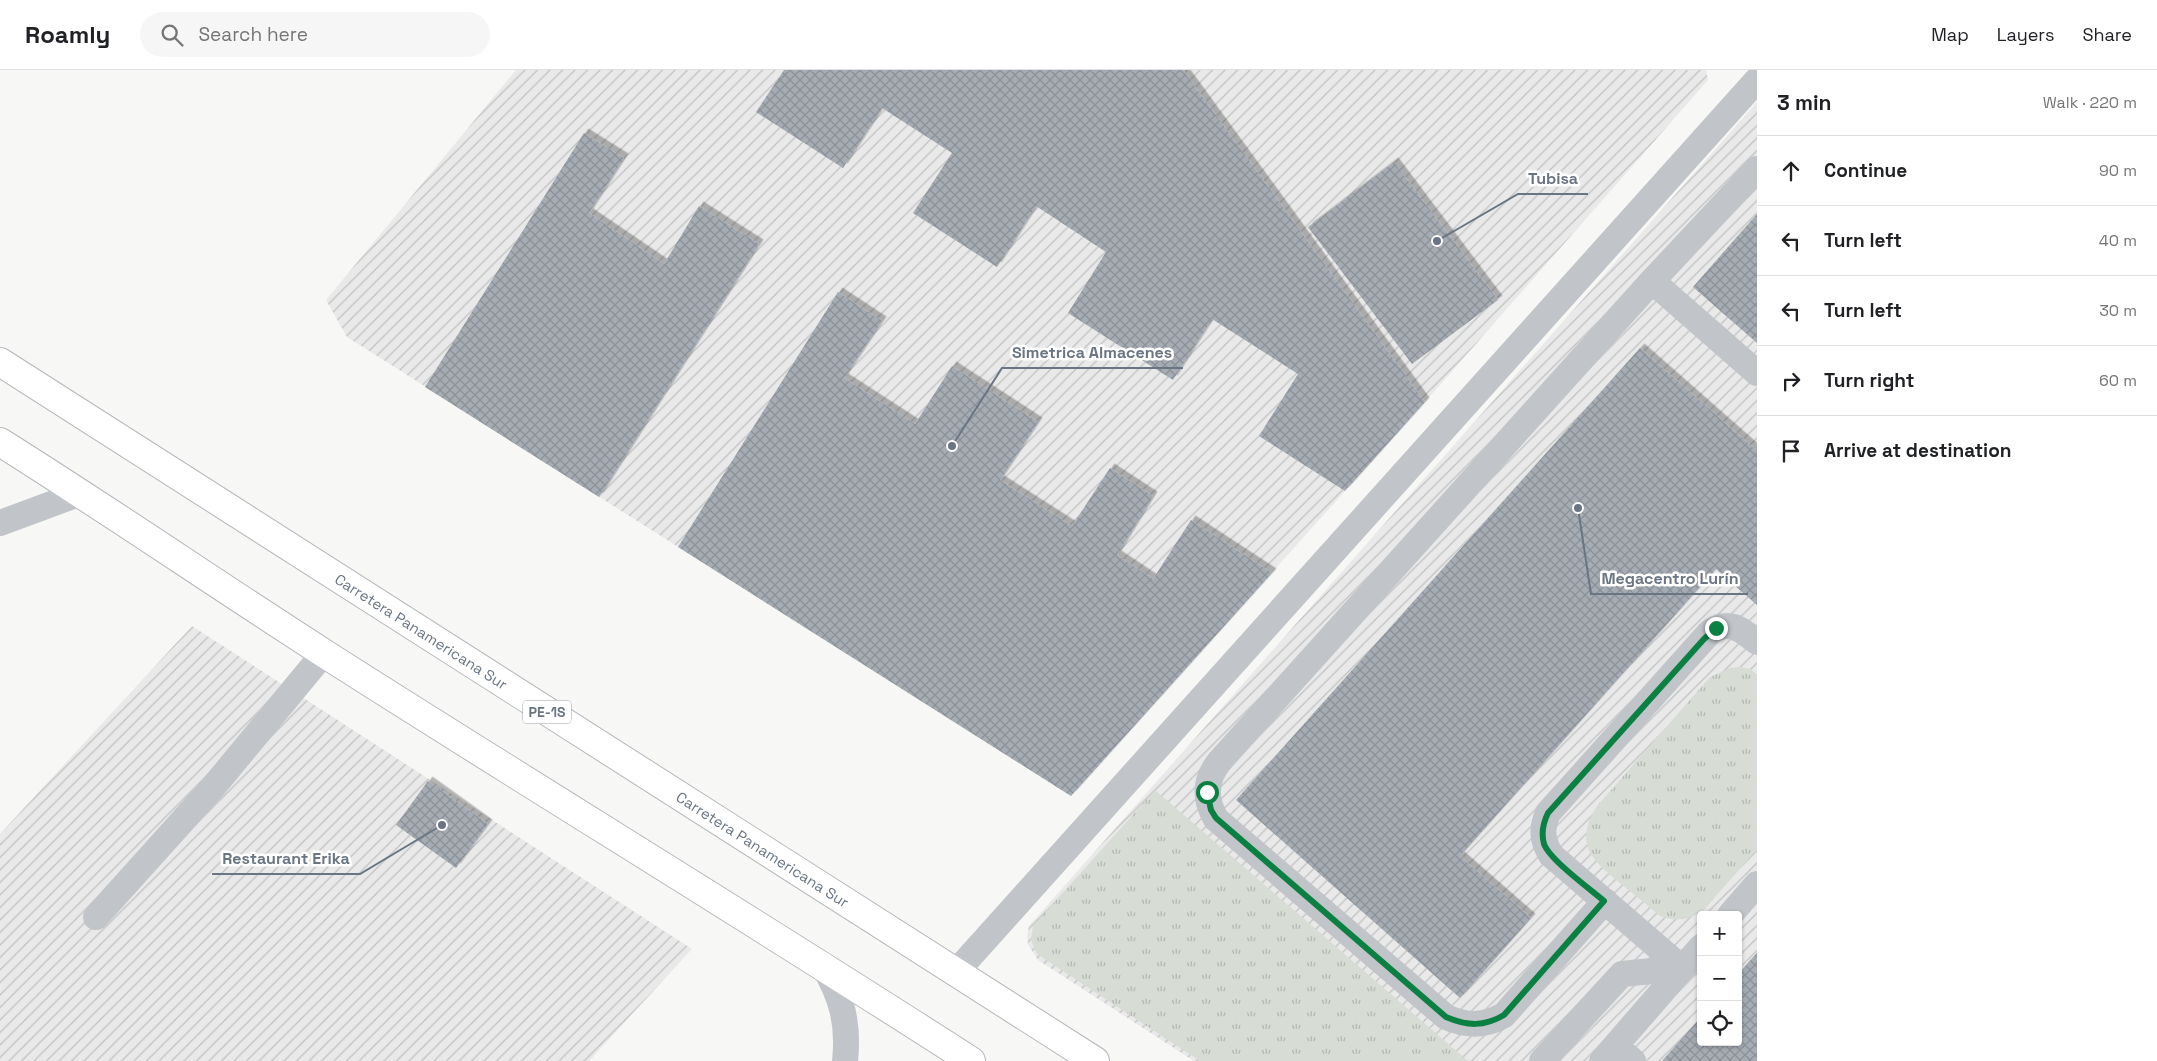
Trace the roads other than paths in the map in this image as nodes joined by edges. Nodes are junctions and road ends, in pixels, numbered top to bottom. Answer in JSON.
{"nodes":[{"id":1,"x":1757,"y":80,"type":"edge"},
{"id":2,"x":1757,"y":169,"type":"edge"},
{"id":3,"x":1652,"y":281,"type":"junction"},
{"id":4,"x":0,"y":362,"type":"edge"},
{"id":5,"x":1757,"y":372,"type":"edge"},
{"id":6,"x":0,"y":442,"type":"edge"},
{"id":7,"x":81,"y":493,"type":"junction"},
{"id":8,"x":0,"y":523,"type":"edge"},
{"id":9,"x":1757,"y":642,"type":"edge"},
{"id":10,"x":324,"y":653,"type":"junction"},
{"id":11,"x":1757,"y":884,"type":"edge"},
{"id":12,"x":1604,"y":901,"type":"junction"},
{"id":13,"x":1733,"y":911,"type":"edge"},
{"id":14,"x":96,"y":917,"type":"dead end"},
{"id":15,"x":1697,"y":951,"type":"edge"},
{"id":16,"x":822,"y":965,"type":"junction"},
{"id":17,"x":1682,"y":968,"type":"junction"},
{"id":18,"x":956,"y":972,"type":"junction"},
{"id":19,"x":1617,"y":1056,"type":"edge"},
{"id":20,"x":845,"y":1061,"type":"edge"},
{"id":21,"x":971,"y":1061,"type":"edge"},
{"id":22,"x":1095,"y":1061,"type":"edge"},
{"id":23,"x":1542,"y":1061,"type":"edge"}],
"edges":[{"from":1,"to":18,"type":"street"},
{"from":2,"to":3,"type":"street"},
{"from":3,"to":5,"type":"street"},
{"from":3,"to":12,"type":"street"},
{"from":4,"to":18,"type":"highway","name":"Carretera Panamericana Sur","number":"PE-1S"},
{"from":6,"to":7,"type":"highway"},
{"from":7,"to":8,"type":"street"},
{"from":7,"to":10,"type":"highway"},
{"from":9,"to":12,"type":"street"},
{"from":10,"to":14,"type":"street"},
{"from":10,"to":16,"type":"highway"},
{"from":11,"to":13,"type":"street"},
{"from":12,"to":17,"type":"street"},
{"from":15,"to":17,"type":"street"},
{"from":16,"to":20,"type":"street"},
{"from":16,"to":21,"type":"highway"},
{"from":17,"to":19,"type":"street"},
{"from":17,"to":23,"type":"street"},
{"from":18,"to":22,"type":"highway","name":"Carretera Panamericana Sur","number":"PE-1S"}]}
